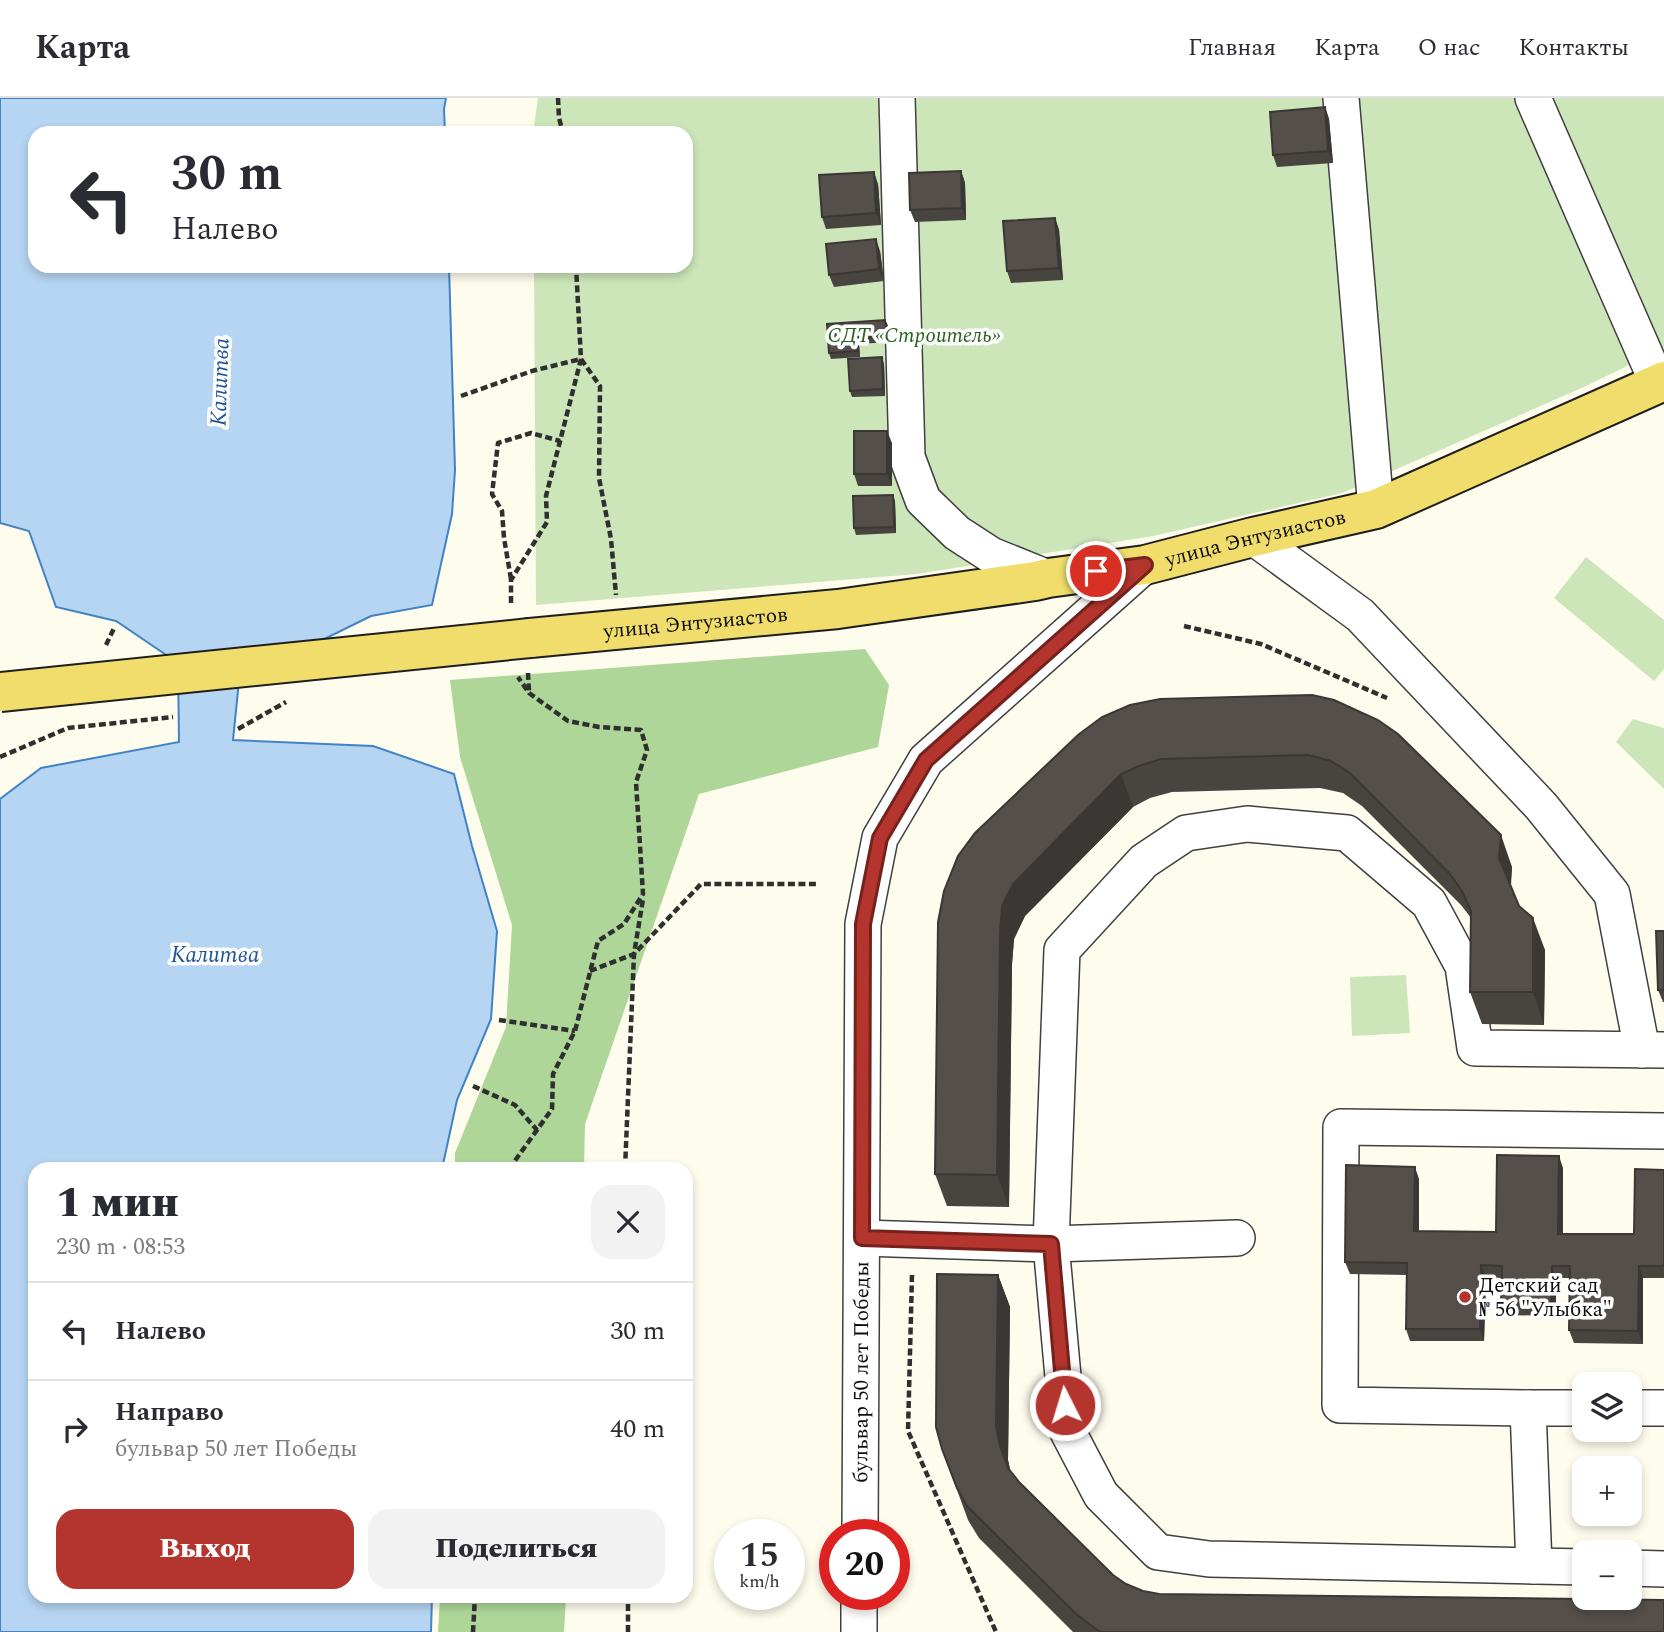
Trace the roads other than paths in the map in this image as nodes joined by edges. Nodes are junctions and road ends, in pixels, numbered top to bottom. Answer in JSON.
{"nodes":[{"id":1,"x":897,"y":98,"type":"edge"},
{"id":2,"x":1341,"y":98,"type":"edge"},
{"id":3,"x":1533,"y":98,"type":"edge"},
{"id":4,"x":1661,"y":382,"type":"edge"},
{"id":5,"x":1376,"y":509,"type":"junction"},
{"id":6,"x":1252,"y":537,"type":"junction"},
{"id":7,"x":1145,"y":565,"type":"junction"},
{"id":8,"x":1048,"y":578,"type":"junction"},
{"id":9,"x":0,"y":692,"type":"edge"},
{"id":10,"x":1653,"y":1050,"type":"edge"},
{"id":11,"x":1664,"y":1131,"type":"edge"},
{"id":12,"x":862,"y":1238,"type":"junction"},
{"id":13,"x":1237,"y":1238,"type":"dead end"},
{"id":14,"x":1051,"y":1244,"type":"junction"},
{"id":15,"x":1528,"y":1408,"type":"junction"},
{"id":16,"x":1572,"y":1408,"type":"edge"},
{"id":17,"x":1642,"y":1408,"type":"edge"},
{"id":18,"x":1664,"y":1408,"type":"edge"},
{"id":19,"x":860,"y":1519,"type":"edge"},
{"id":20,"x":1534,"y":1566,"type":"junction"},
{"id":21,"x":1572,"y":1567,"type":"edge"},
{"id":22,"x":1642,"y":1568,"type":"edge"},
{"id":23,"x":1664,"y":1569,"type":"edge"},
{"id":24,"x":859,"y":1610,"type":"edge"},
{"id":25,"x":859,"y":1632,"type":"edge"}],
"edges":[{"from":1,"to":8,"type":"street"},
{"from":2,"to":5,"type":"street"},
{"from":3,"to":4,"type":"street"},
{"from":4,"to":5,"type":"main road","name":"улица Энтузиастов"},
{"from":5,"to":6,"type":"main road","name":"улица Энтузиастов"},
{"from":6,"to":7,"type":"main road","name":"улица Энтузиастов"},
{"from":6,"to":10,"type":"street"},
{"from":7,"to":8,"type":"main road","name":"улица Энтузиастов"},
{"from":7,"to":12,"type":"street","name":"бульвар 50 лет Победы"},
{"from":8,"to":9,"type":"main road","name":"улица Энтузиастов","bridge":true},
{"from":10,"to":14,"type":"street"},
{"from":11,"to":15,"type":"street"},
{"from":12,"to":14,"type":"street"},
{"from":12,"to":19,"type":"street","name":"бульвар 50 лет Победы"},
{"from":13,"to":14,"type":"street"},
{"from":14,"to":20,"type":"street"},
{"from":15,"to":16,"type":"street"},
{"from":15,"to":20,"type":"street"},
{"from":17,"to":18,"type":"street"},
{"from":20,"to":21,"type":"street"},
{"from":22,"to":23,"type":"street"},
{"from":24,"to":25,"type":"street"}]}
